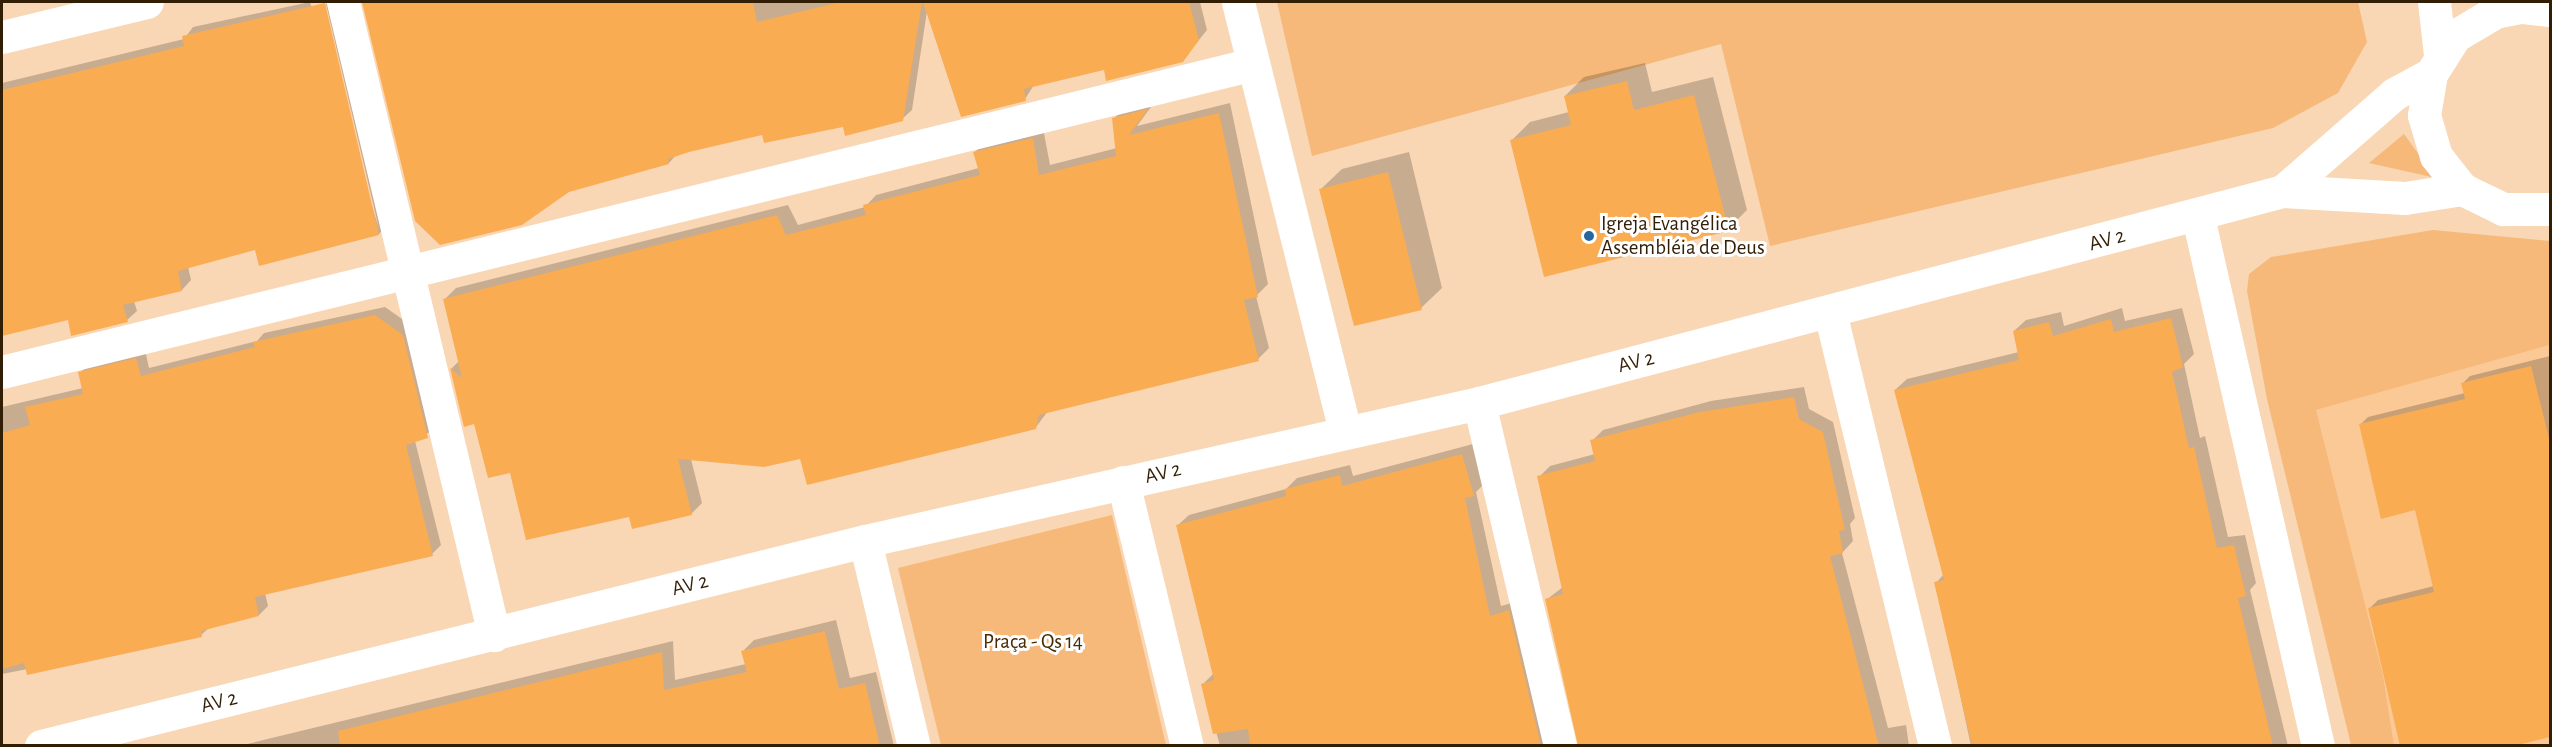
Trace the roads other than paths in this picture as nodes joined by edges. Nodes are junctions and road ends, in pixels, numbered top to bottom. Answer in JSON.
{"nodes":[{"id":1,"x":147,"y":2,"type":"edge"},
{"id":2,"x":343,"y":2,"type":"edge"},
{"id":3,"x":1238,"y":2,"type":"edge"},
{"id":4,"x":2434,"y":2,"type":"edge"},
{"id":5,"x":2487,"y":7,"type":"edge"},
{"id":6,"x":2550,"y":10,"type":"edge"},
{"id":7,"x":2,"y":37,"type":"edge"},
{"id":8,"x":1252,"y":64,"type":"junction"},
{"id":9,"x":2436,"y":64,"type":"junction"},
{"id":10,"x":2462,"y":189,"type":"junction"},
{"id":11,"x":2283,"y":191,"type":"junction"},
{"id":12,"x":2550,"y":209,"type":"edge"},
{"id":13,"x":2198,"y":217,"type":"junction"},
{"id":14,"x":408,"y":272,"type":"junction"},
{"id":15,"x":1830,"y":312,"type":"junction"},
{"id":16,"x":2,"y":372,"type":"edge"},
{"id":17,"x":1479,"y":403,"type":"junction"},
{"id":18,"x":1345,"y":432,"type":"junction"},
{"id":19,"x":1123,"y":482,"type":"junction"},
{"id":20,"x":865,"y":541,"type":"junction"},
{"id":21,"x":494,"y":635,"type":"junction"},
{"id":22,"x":41,"y":746,"type":"edge"},
{"id":23,"x":914,"y":746,"type":"edge"},
{"id":24,"x":1187,"y":746,"type":"edge"},
{"id":25,"x":1560,"y":746,"type":"edge"},
{"id":26,"x":1935,"y":746,"type":"edge"},
{"id":27,"x":2318,"y":746,"type":"edge"}],
"edges":[{"from":1,"to":7,"type":"street"},
{"from":2,"to":14,"type":"street"},
{"from":3,"to":8,"type":"street"},
{"from":4,"to":9,"type":"street"},
{"from":5,"to":6,"type":"street"},
{"from":5,"to":9,"type":"street"},
{"from":8,"to":14,"type":"street"},
{"from":8,"to":18,"type":"street"},
{"from":9,"to":10,"type":"street"},
{"from":9,"to":11,"type":"street","name":"AV 2"},
{"from":10,"to":11,"type":"street","name":"AV 2"},
{"from":10,"to":12,"type":"street"},
{"from":11,"to":13,"type":"street","name":"AV 2"},
{"from":13,"to":15,"type":"street","name":"AV 2"},
{"from":13,"to":27,"type":"street"},
{"from":14,"to":16,"type":"street"},
{"from":14,"to":21,"type":"street"},
{"from":15,"to":17,"type":"street","name":"AV 2"},
{"from":15,"to":26,"type":"street"},
{"from":17,"to":18,"type":"street","name":"AV 2"},
{"from":17,"to":25,"type":"street"},
{"from":18,"to":19,"type":"street","name":"AV 2"},
{"from":19,"to":20,"type":"street","name":"AV 2"},
{"from":19,"to":24,"type":"street"},
{"from":20,"to":21,"type":"street","name":"AV 2"},
{"from":20,"to":23,"type":"street"},
{"from":21,"to":22,"type":"street","name":"AV 2"}]}
